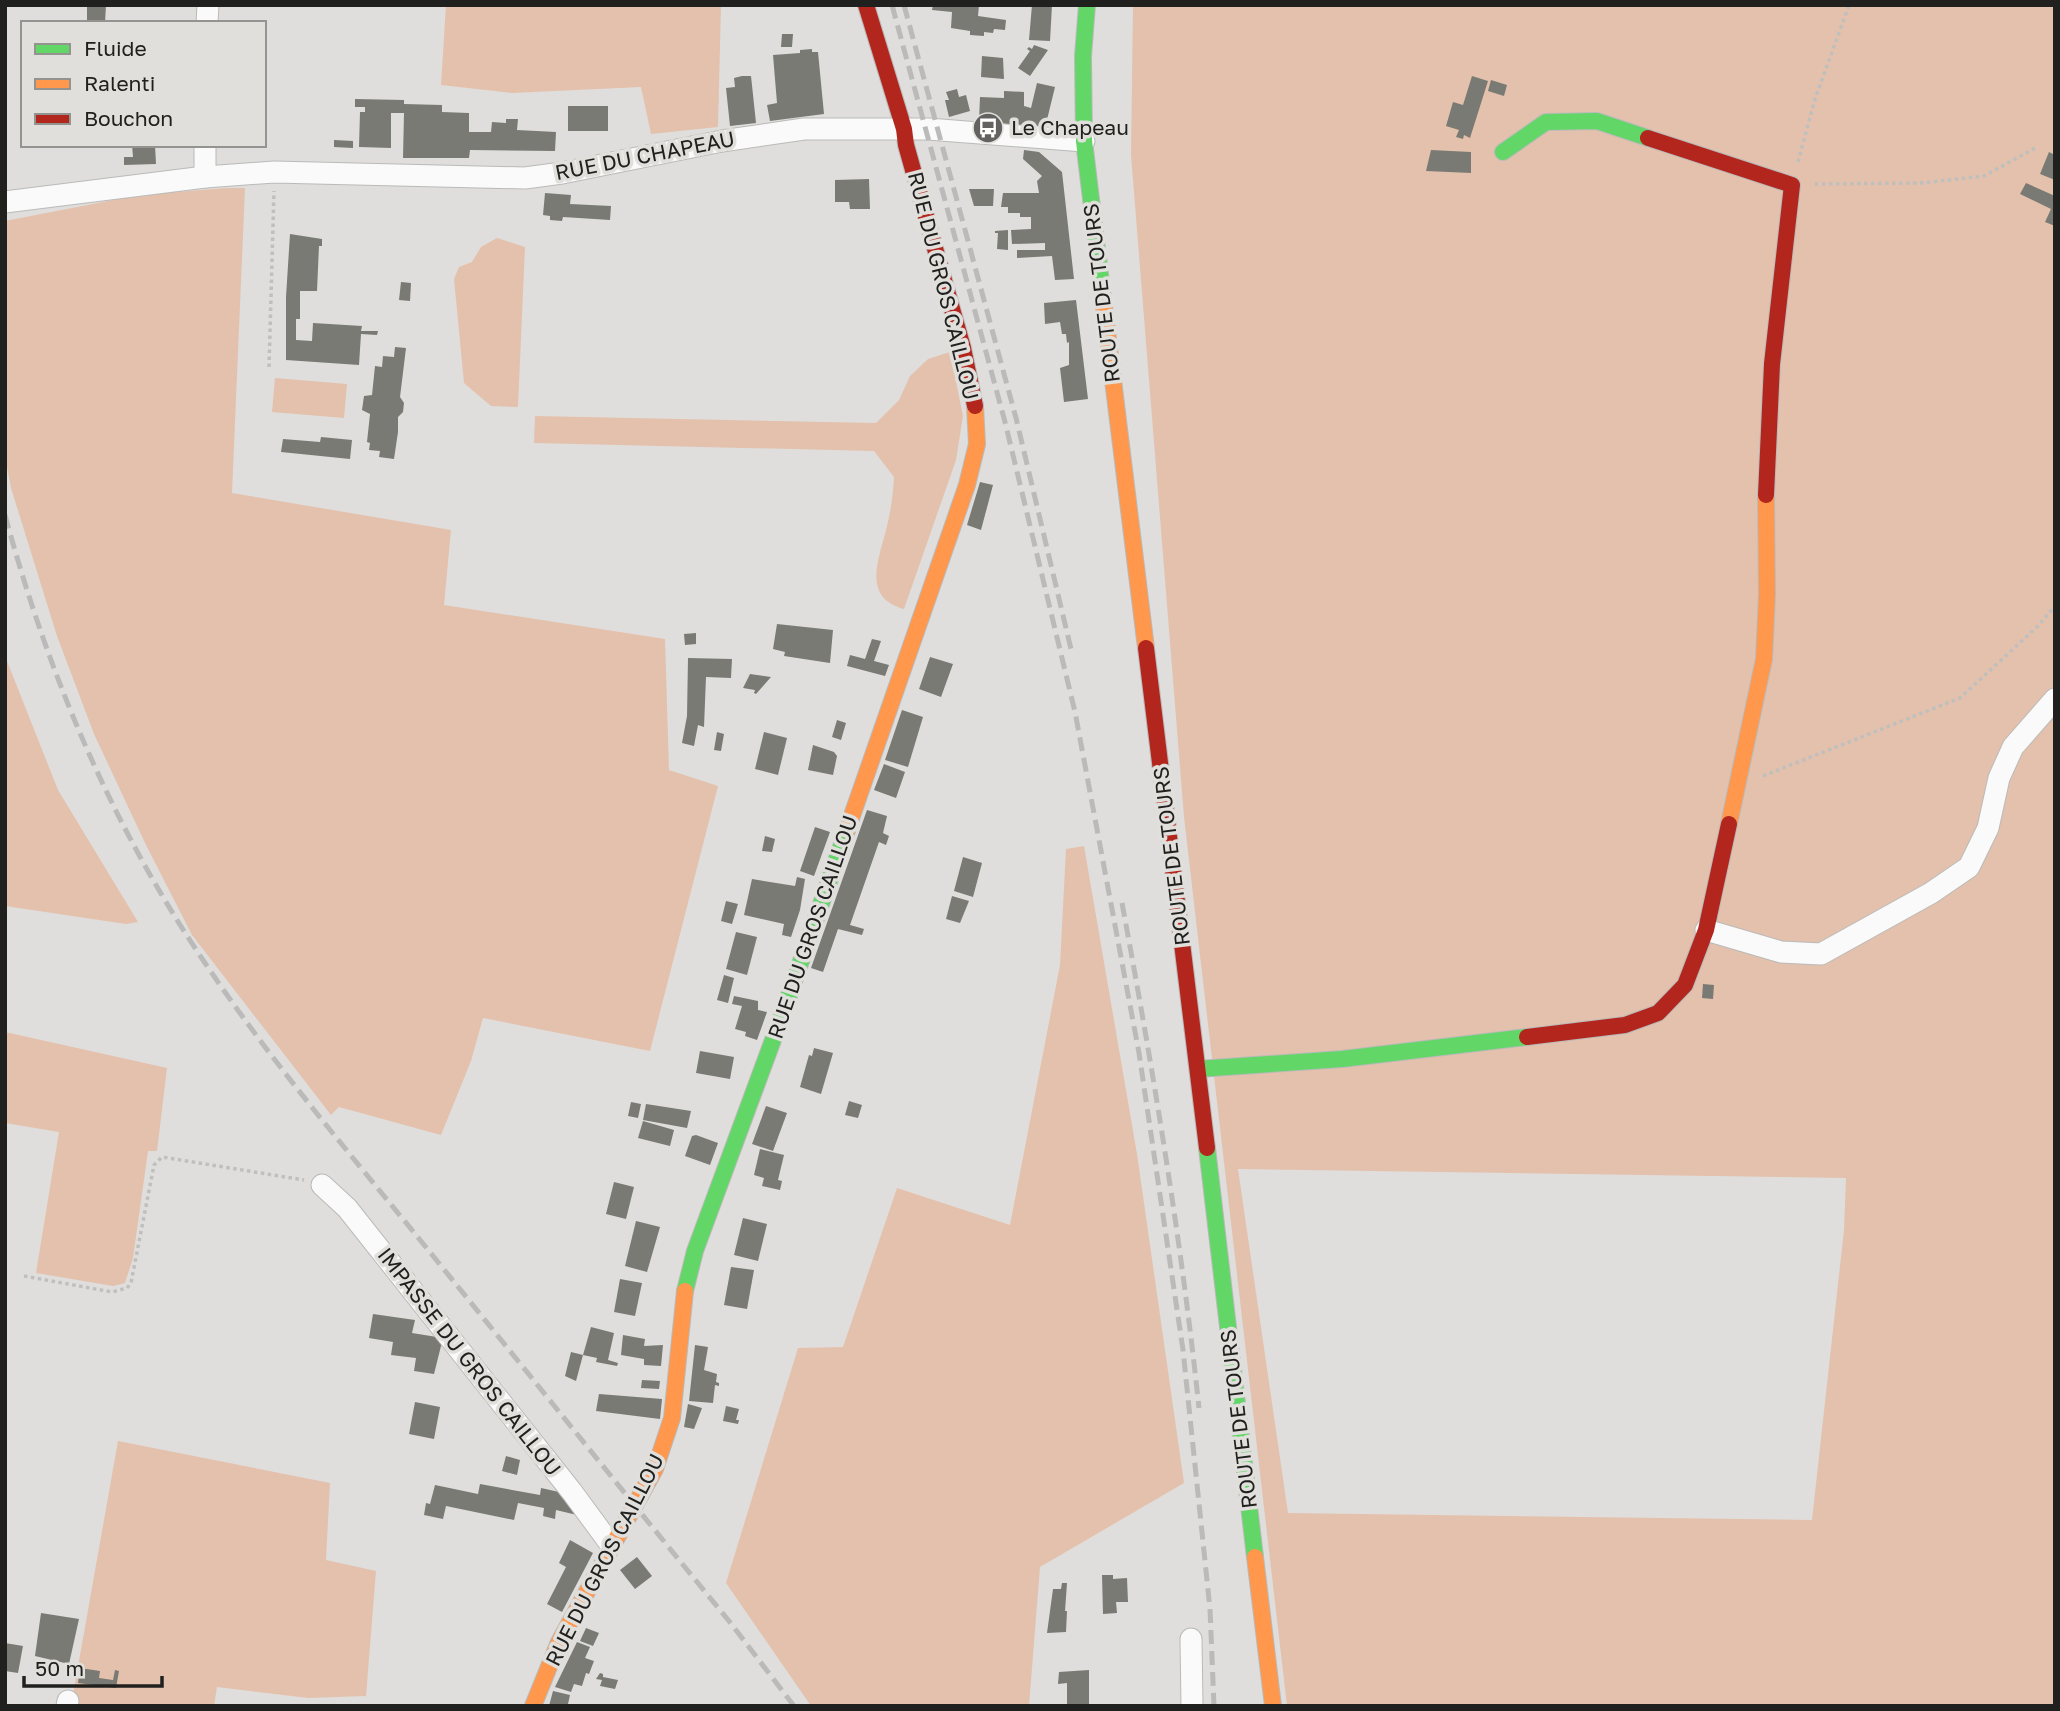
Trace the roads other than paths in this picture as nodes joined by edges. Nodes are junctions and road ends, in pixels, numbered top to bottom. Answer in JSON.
{"nodes":[{"id":1,"x":866,"y":5,"type":"edge"},
{"id":2,"x":1087,"y":5,"type":"edge"},
{"id":3,"x":904,"y":128,"type":"junction"},
{"id":4,"x":1084,"y":142,"type":"junction"},
{"id":5,"x":205,"y":147,"type":"edge"},
{"id":6,"x":1503,"y":152,"type":"dead end"},
{"id":7,"x":205,"y":177,"type":"junction"},
{"id":8,"x":5,"y":202,"type":"edge"},
{"id":9,"x":2055,"y":699,"type":"edge"},
{"id":10,"x":1706,"y":930,"type":"junction"},
{"id":11,"x":1198,"y":1069,"type":"junction"},
{"id":12,"x":321,"y":1185,"type":"road end"},
{"id":13,"x":611,"y":1545,"type":"junction"},
{"id":14,"x":1191,"y":1639,"type":"dead end"},
{"id":15,"x":533,"y":1706,"type":"edge"},
{"id":16,"x":1192,"y":1706,"type":"edge"},
{"id":17,"x":1273,"y":1706,"type":"edge"}],
"edges":[{"from":1,"to":3,"type":"street","name":"RUE DU GROS CAILLOU"},
{"from":2,"to":4,"type":"street","name":"ROUTE DE TOURS"},
{"from":3,"to":4,"type":"street","name":"RUE DU CHAPEAU"},
{"from":3,"to":7,"type":"street","name":"RUE DU CHAPEAU"},
{"from":3,"to":13,"type":"street","name":"RUE DU GROS CAILLOU"},
{"from":4,"to":11,"type":"street","name":"ROUTE DE TOURS"},
{"from":5,"to":7,"type":"street"},
{"from":6,"to":10,"type":"street"},
{"from":7,"to":8,"type":"street","name":"RUE DU CHAPEAU"},
{"from":9,"to":10,"type":"street"},
{"from":10,"to":11,"type":"street"},
{"from":11,"to":17,"type":"street","name":"ROUTE DE TOURS"},
{"from":12,"to":13,"type":"street","name":"IMPASSE DU GROS CAILLOU"},
{"from":13,"to":15,"type":"street","name":"RUE DU GROS CAILLOU"},
{"from":14,"to":16,"type":"street"}]}
